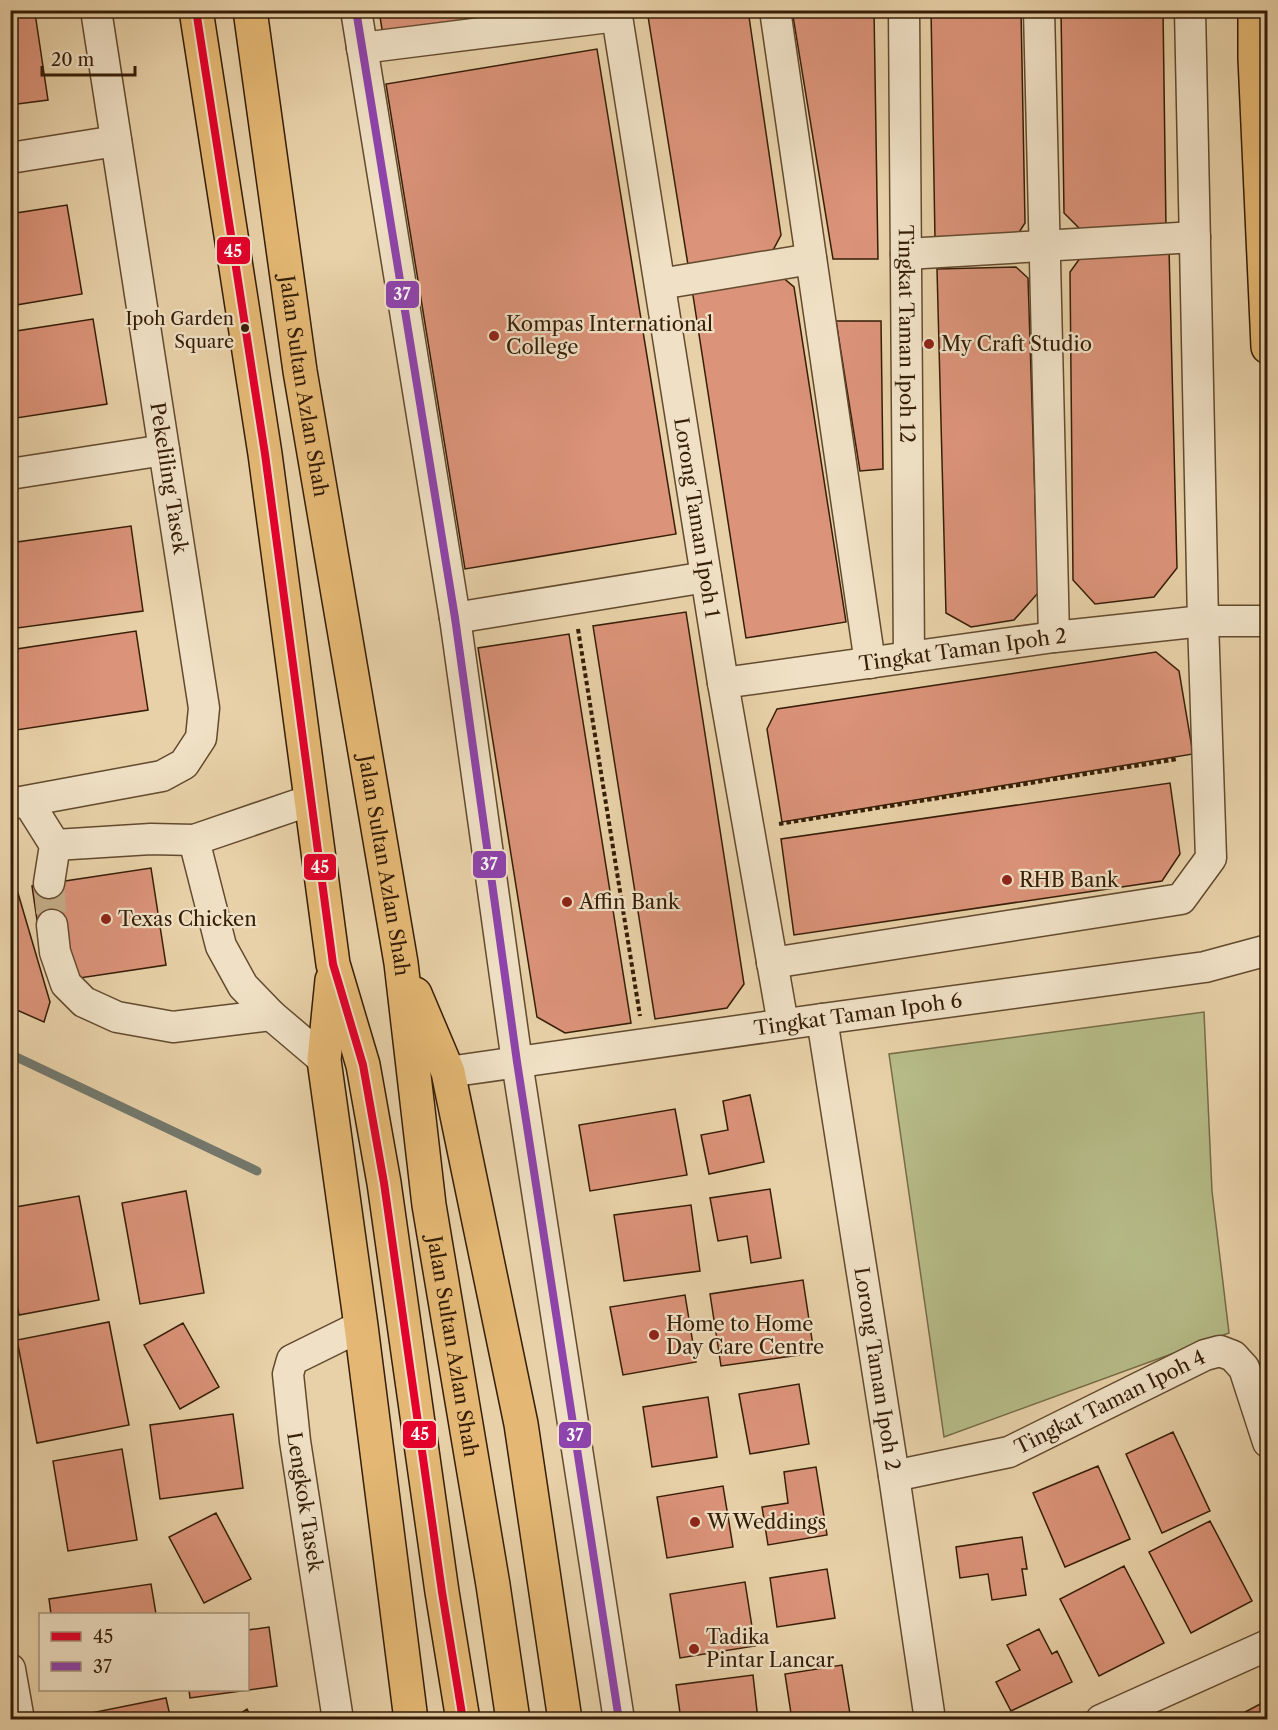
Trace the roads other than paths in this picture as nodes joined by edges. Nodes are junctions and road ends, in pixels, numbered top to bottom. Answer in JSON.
{"nodes":[{"id":1,"x":96,"y":10,"type":"edge"},
{"id":2,"x":196,"y":10,"type":"edge"},
{"id":3,"x":250,"y":10,"type":"edge"},
{"id":4,"x":356,"y":10,"type":"edge"},
{"id":5,"x":775,"y":10,"type":"edge"},
{"id":6,"x":904,"y":10,"type":"edge"},
{"id":7,"x":1039,"y":10,"type":"edge"},
{"id":8,"x":1190,"y":10,"type":"edge"},
{"id":9,"x":1255,"y":10,"type":"edge"},
{"id":10,"x":617,"y":14,"type":"edge"},
{"id":11,"x":486,"y":21,"type":"edge"},
{"id":12,"x":362,"y":48,"type":"junction"},
{"id":13,"x":1261,"y":58,"type":"edge"},
{"id":14,"x":116,"y":141,"type":"junction"},
{"id":15,"x":10,"y":158,"type":"edge"},
{"id":16,"x":1195,"y":237,"type":"junction"},
{"id":17,"x":1045,"y":246,"type":"junction"},
{"id":18,"x":906,"y":254,"type":"junction"},
{"id":19,"x":811,"y":258,"type":"junction"},
{"id":20,"x":660,"y":284,"type":"junction"},
{"id":21,"x":1268,"y":347,"type":"edge"},
{"id":22,"x":164,"y":450,"type":"junction"},
{"id":23,"x":10,"y":474,"type":"edge"},
{"id":24,"x":706,"y":577,"type":"junction"},
{"id":25,"x":455,"y":618,"type":"junction"},
{"id":26,"x":1203,"y":621,"type":"junction"},
{"id":27,"x":1268,"y":621,"type":"edge"},
{"id":28,"x":1054,"y":637,"type":"junction"},
{"id":29,"x":909,"y":657,"type":"junction"},
{"id":30,"x":870,"y":663,"type":"junction"},
{"id":31,"x":723,"y":683,"type":"junction"},
{"id":32,"x":311,"y":800,"type":"junction"},
{"id":33,"x":19,"y":803,"type":"edge"},
{"id":34,"x":194,"y":840,"type":"junction"},
{"id":35,"x":55,"y":845,"type":"junction"},
{"id":36,"x":49,"y":883,"type":"tunnel mouth"},
{"id":37,"x":52,"y":925,"type":"tunnel mouth"},
{"id":38,"x":1268,"y":950,"type":"edge"},
{"id":39,"x":401,"y":963,"type":"junction"},
{"id":40,"x":772,"y":963,"type":"junction"},
{"id":41,"x":333,"y":964,"type":"junction"},
{"id":42,"x":271,"y":1016,"type":"junction"},
{"id":43,"x":822,"y":1019,"type":"junction"},
{"id":44,"x":783,"y":1024,"type":"junction"},
{"id":45,"x":324,"y":1060,"type":"junction"},
{"id":46,"x":517,"y":1062,"type":"junction"},
{"id":47,"x":448,"y":1072,"type":"junction"},
{"id":48,"x":361,"y":1326,"type":"junction"},
{"id":49,"x":1268,"y":1442,"type":"edge"},
{"id":50,"x":894,"y":1476,"type":"junction"},
{"id":51,"x":1268,"y":1645,"type":"edge"},
{"id":52,"x":11,"y":1682,"type":"edge"},
{"id":53,"x":19,"y":1719,"type":"edge"},
{"id":54,"x":338,"y":1719,"type":"edge"},
{"id":55,"x":411,"y":1719,"type":"edge"},
{"id":56,"x":463,"y":1719,"type":"edge"},
{"id":57,"x":513,"y":1719,"type":"edge"},
{"id":58,"x":565,"y":1719,"type":"edge"},
{"id":59,"x":619,"y":1719,"type":"edge"},
{"id":60,"x":930,"y":1719,"type":"edge"},
{"id":61,"x":1101,"y":1719,"type":"edge"}],
"edges":[{"from":1,"to":14,"type":"street","name":"Pekeliling Tasek"},
{"from":2,"to":32,"type":"main road"},
{"from":3,"to":39,"type":"main road","name":"Jalan Sultan Azlan Shah"},
{"from":4,"to":12,"type":"street"},
{"from":5,"to":19,"type":"street"},
{"from":6,"to":18,"type":"street","name":"Tingkat Taman Ipoh 12"},
{"from":7,"to":17,"type":"street"},
{"from":8,"to":16,"type":"street"},
{"from":9,"to":13,"type":"main road"},
{"from":10,"to":11,"type":"street"},
{"from":10,"to":20,"type":"street","name":"Lorong Taman Ipoh 1"},
{"from":11,"to":12,"type":"street"},
{"from":12,"to":25,"type":"street"},
{"from":13,"to":21,"type":"main road"},
{"from":14,"to":15,"type":"street"},
{"from":14,"to":22,"type":"street","name":"Pekeliling Tasek"},
{"from":16,"to":17,"type":"street"},
{"from":16,"to":26,"type":"street"},
{"from":17,"to":18,"type":"street"},
{"from":17,"to":28,"type":"street"},
{"from":18,"to":29,"type":"street","name":"Tingkat Taman Ipoh 12"},
{"from":19,"to":20,"type":"street"},
{"from":19,"to":30,"type":"street"},
{"from":20,"to":24,"type":"street","name":"Lorong Taman Ipoh 1"},
{"from":22,"to":23,"type":"street"},
{"from":22,"to":33,"type":"street","name":"Pekeliling Tasek"},
{"from":24,"to":25,"type":"street"},
{"from":24,"to":31,"type":"street","name":"Lorong Taman Ipoh 1"},
{"from":25,"to":46,"type":"street"},
{"from":26,"to":27,"type":"street","name":"Tingkat Taman Ipoh 2"},
{"from":26,"to":28,"type":"street","name":"Tingkat Taman Ipoh 2"},
{"from":26,"to":40,"type":"street"},
{"from":28,"to":29,"type":"street","name":"Tingkat Taman Ipoh 2"},
{"from":29,"to":30,"type":"street","name":"Tingkat Taman Ipoh 2"},
{"from":30,"to":31,"type":"street","name":"Tingkat Taman Ipoh 2"},
{"from":31,"to":40,"type":"street","name":"Lorong Taman Ipoh 1"},
{"from":32,"to":34,"type":"street"},
{"from":32,"to":41,"type":"main road"},
{"from":33,"to":35,"type":"street"},
{"from":34,"to":35,"type":"street"},
{"from":34,"to":42,"type":"street"},
{"from":35,"to":36,"type":"street"},
{"from":37,"to":42,"type":"street"},
{"from":38,"to":43,"type":"street","name":"Tingkat Taman Ipoh 6"},
{"from":39,"to":47,"type":"main road"},
{"from":39,"to":57,"type":"main road","name":"Jalan Sultan Azlan Shah"},
{"from":40,"to":44,"type":"street","name":"Lorong Taman Ipoh 1"},
{"from":41,"to":45,"type":"main road"},
{"from":41,"to":56,"type":"main road"},
{"from":42,"to":45,"type":"street"},
{"from":43,"to":44,"type":"street","name":"Tingkat Taman Ipoh 6"},
{"from":43,"to":50,"type":"street","name":"Lorong Taman Ipoh 2"},
{"from":44,"to":46,"type":"street","name":"Tingkat Taman Ipoh 6"},
{"from":45,"to":48,"type":"main road"},
{"from":46,"to":47,"type":"street","name":"Tingkat Taman Ipoh 6"},
{"from":46,"to":59,"type":"street"},
{"from":47,"to":58,"type":"main road"},
{"from":48,"to":54,"type":"street","name":"Lengkok Tasek"},
{"from":48,"to":55,"type":"main road"},
{"from":49,"to":50,"type":"street","name":"Tingkat Taman Ipoh 4"},
{"from":50,"to":60,"type":"street","name":"Lorong Taman Ipoh 2"},
{"from":51,"to":61,"type":"street"},
{"from":52,"to":53,"type":"street"}]}
